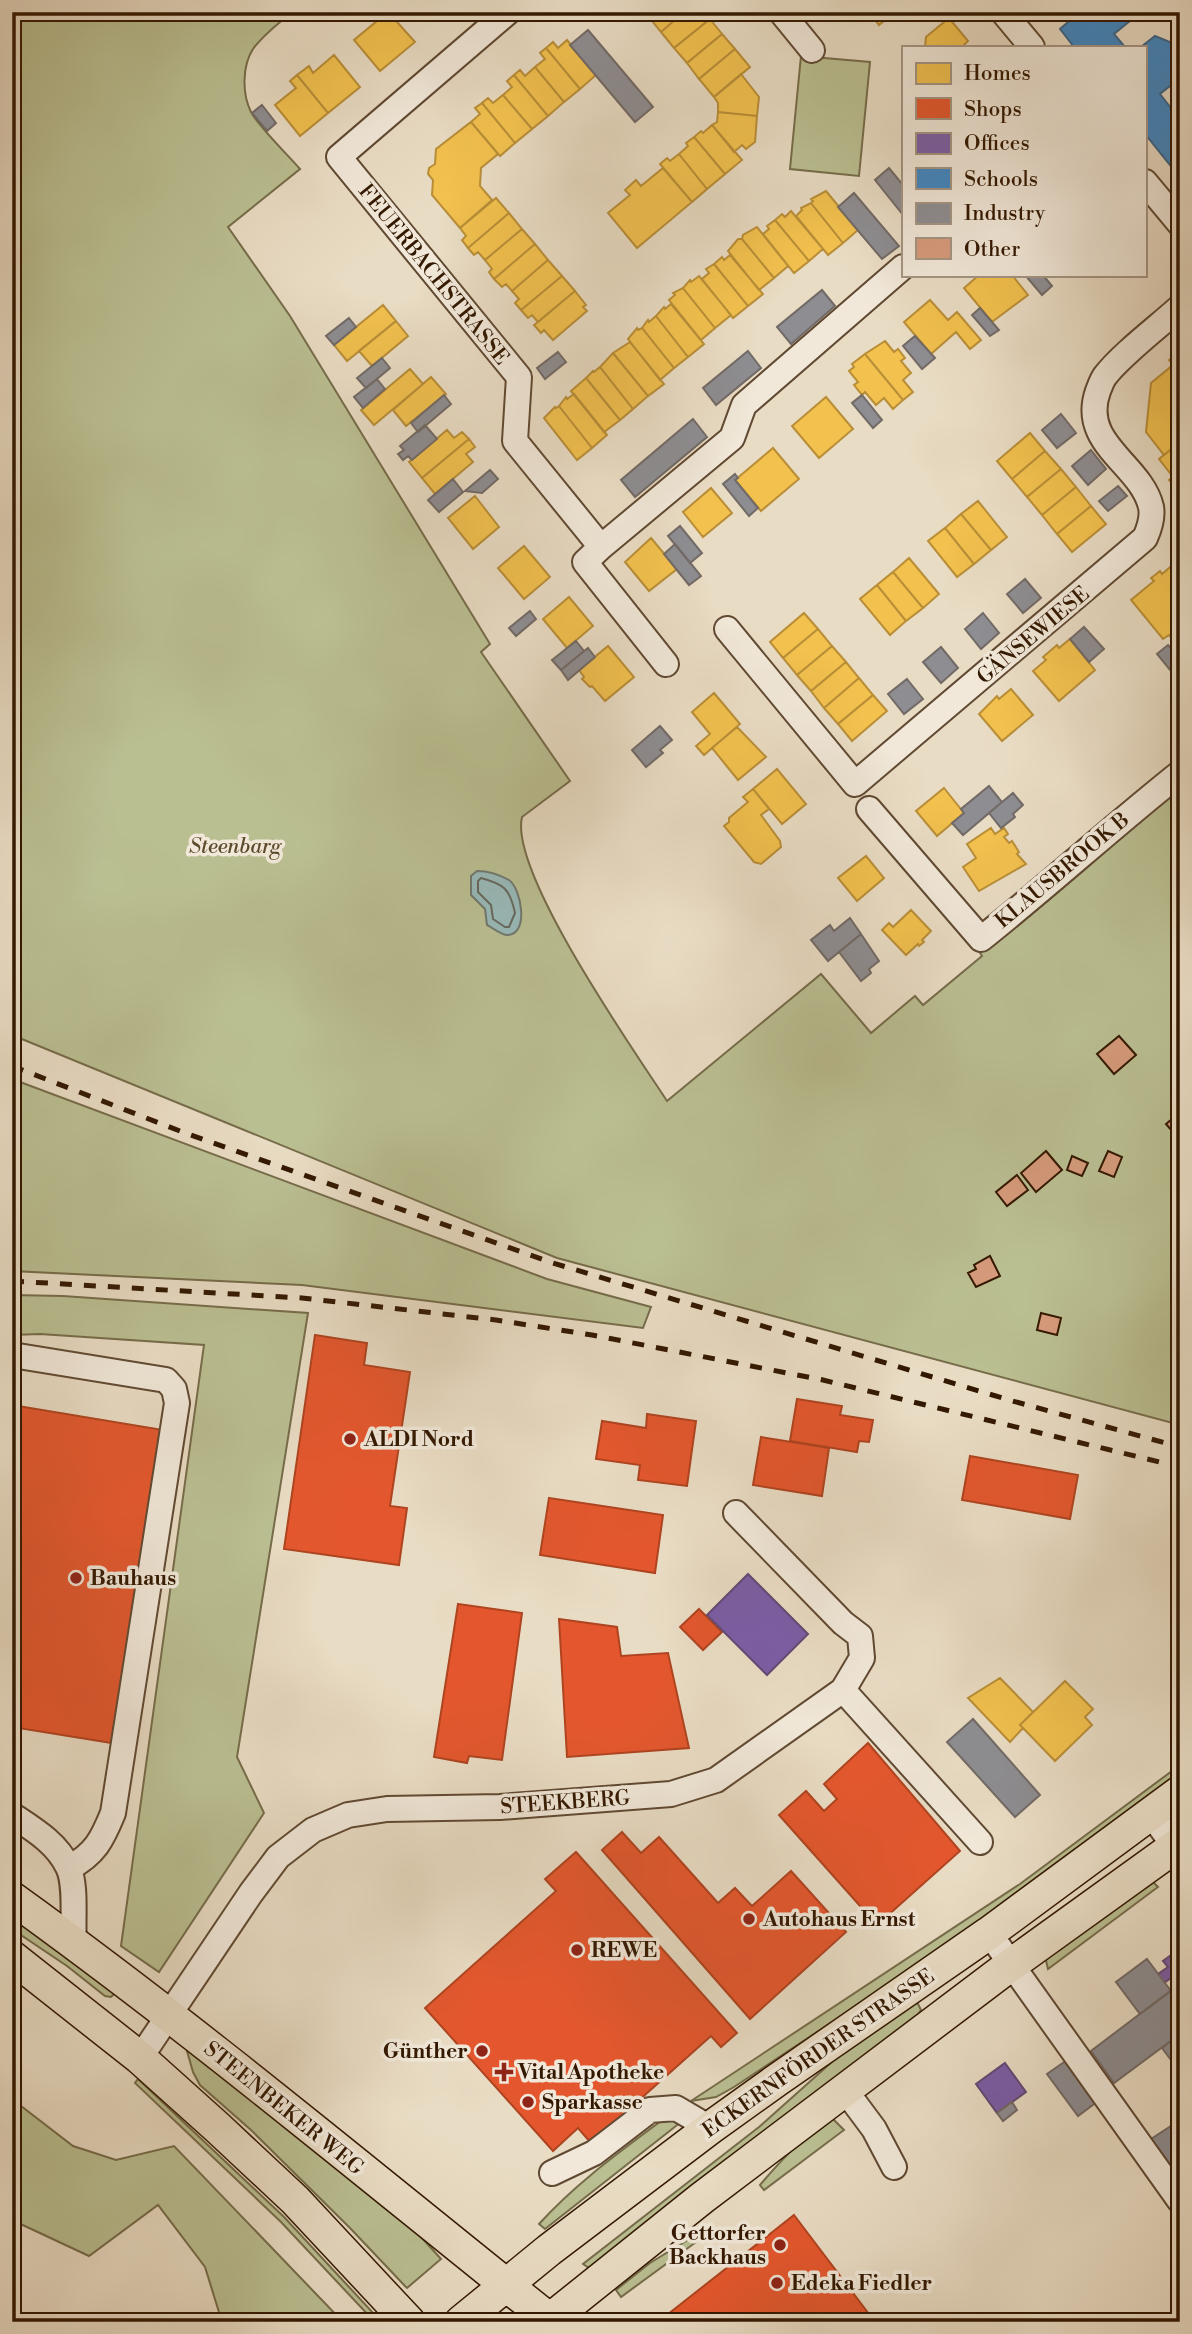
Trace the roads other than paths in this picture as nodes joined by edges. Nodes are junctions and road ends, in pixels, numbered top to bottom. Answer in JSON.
{"nodes":[{"id":1,"x":508,"y":12,"type":"edge"},
{"id":2,"x":781,"y":12,"type":"edge"},
{"id":3,"x":1003,"y":12,"type":"edge"},
{"id":4,"x":1031,"y":46,"type":"edge"},
{"id":5,"x":812,"y":50,"type":"dead end"},
{"id":6,"x":1146,"y":183,"type":"edge"},
{"id":7,"x":1180,"y":224,"type":"edge"},
{"id":8,"x":902,"y":268,"type":"edge"},
{"id":9,"x":1180,"y":307,"type":"edge"},
{"id":10,"x":601,"y":547,"type":"junction"},
{"id":11,"x":727,"y":629,"type":"dead end"},
{"id":12,"x":666,"y":664,"type":"dead end"},
{"id":13,"x":1180,"y":773,"type":"edge"},
{"id":14,"x":869,"y":808,"type":"dead end"},
{"id":15,"x":12,"y":1355,"type":"edge"},
{"id":16,"x":736,"y":1513,"type":"dead end"},
{"id":17,"x":843,"y":1690,"type":"junction"},
{"id":18,"x":1180,"y":1793,"type":"edge"},
{"id":19,"x":1151,"y":1814,"type":"junction"},
{"id":20,"x":12,"y":1815,"type":"edge"},
{"id":21,"x":980,"y":1842,"type":"dead end"},
{"id":22,"x":1178,"y":1848,"type":"edge"},
{"id":23,"x":69,"y":1868,"type":"junction"},
{"id":24,"x":12,"y":1898,"type":"edge"},
{"id":25,"x":989,"y":1933,"type":"junction"},
{"id":26,"x":74,"y":1943,"type":"junction"},
{"id":27,"x":12,"y":1957,"type":"edge"},
{"id":28,"x":1012,"y":1965,"type":"junction"},
{"id":29,"x":169,"y":2017,"type":"junction"},
{"id":30,"x":140,"y":2058,"type":"junction"},
{"id":31,"x":845,"y":2090,"type":"junction"},
{"id":32,"x":710,"y":2128,"type":"junction"},
{"id":33,"x":894,"y":2167,"type":"dead end"},
{"id":34,"x":552,"y":2173,"type":"dead end"},
{"id":35,"x":1180,"y":2201,"type":"edge"},
{"id":36,"x":506,"y":2285,"type":"junction"},
{"id":37,"x":550,"y":2321,"type":"edge"},
{"id":38,"x":409,"y":2322,"type":"edge"},
{"id":39,"x":461,"y":2322,"type":"edge"}],
"edges":[{"from":1,"to":10,"type":"street","name":"FEUERBACHSTRASSE"},
{"from":2,"to":5,"type":"street"},
{"from":3,"to":4,"type":"street"},
{"from":6,"to":7,"type":"street"},
{"from":8,"to":10,"type":"street"},
{"from":9,"to":11,"type":"street","name":"GÄNSEWIESE"},
{"from":10,"to":12,"type":"street"},
{"from":13,"to":14,"type":"street","name":"KLAUSBROOK B"},
{"from":15,"to":23,"type":"street"},
{"from":16,"to":17,"type":"street","name":"STEEKBERG"},
{"from":17,"to":21,"type":"street"},
{"from":17,"to":29,"type":"street","name":"STEEKBERG"},
{"from":18,"to":19,"type":"main road","name":"ECKERNFÖRDER STRASSE"},
{"from":19,"to":22,"type":"street"},
{"from":19,"to":25,"type":"main road","name":"ECKERNFÖRDER STRASSE"},
{"from":20,"to":23,"type":"street"},
{"from":22,"to":28,"type":"main road","name":"ECKERNFÖRDER STRASSE"},
{"from":23,"to":26,"type":"street"},
{"from":24,"to":26,"type":"main road","name":"STEENBEKER WEG"},
{"from":25,"to":28,"type":"street"},
{"from":25,"to":32,"type":"main road","name":"ECKERNFÖRDER STRASSE"},
{"from":26,"to":29,"type":"main road","name":"STEENBEKER WEG"},
{"from":27,"to":30,"type":"main road"},
{"from":28,"to":31,"type":"main road","name":"ECKERNFÖRDER STRASSE"},
{"from":28,"to":35,"type":"street"},
{"from":29,"to":30,"type":"street","name":"STEEKBERG"},
{"from":29,"to":36,"type":"main road","name":"STEENBEKER WEG"},
{"from":30,"to":38,"type":"main road"},
{"from":31,"to":33,"type":"street"},
{"from":31,"to":37,"type":"main road","name":"ECKERNFÖRDER STRASSE"},
{"from":32,"to":34,"type":"street"},
{"from":32,"to":36,"type":"main road","name":"ECKERNFÖRDER STRASSE"},
{"from":36,"to":37,"type":"main road","name":"STEENBEKER WEG"},
{"from":36,"to":39,"type":"main road","name":"ECKERNFÖRDER STRASSE"}]}
